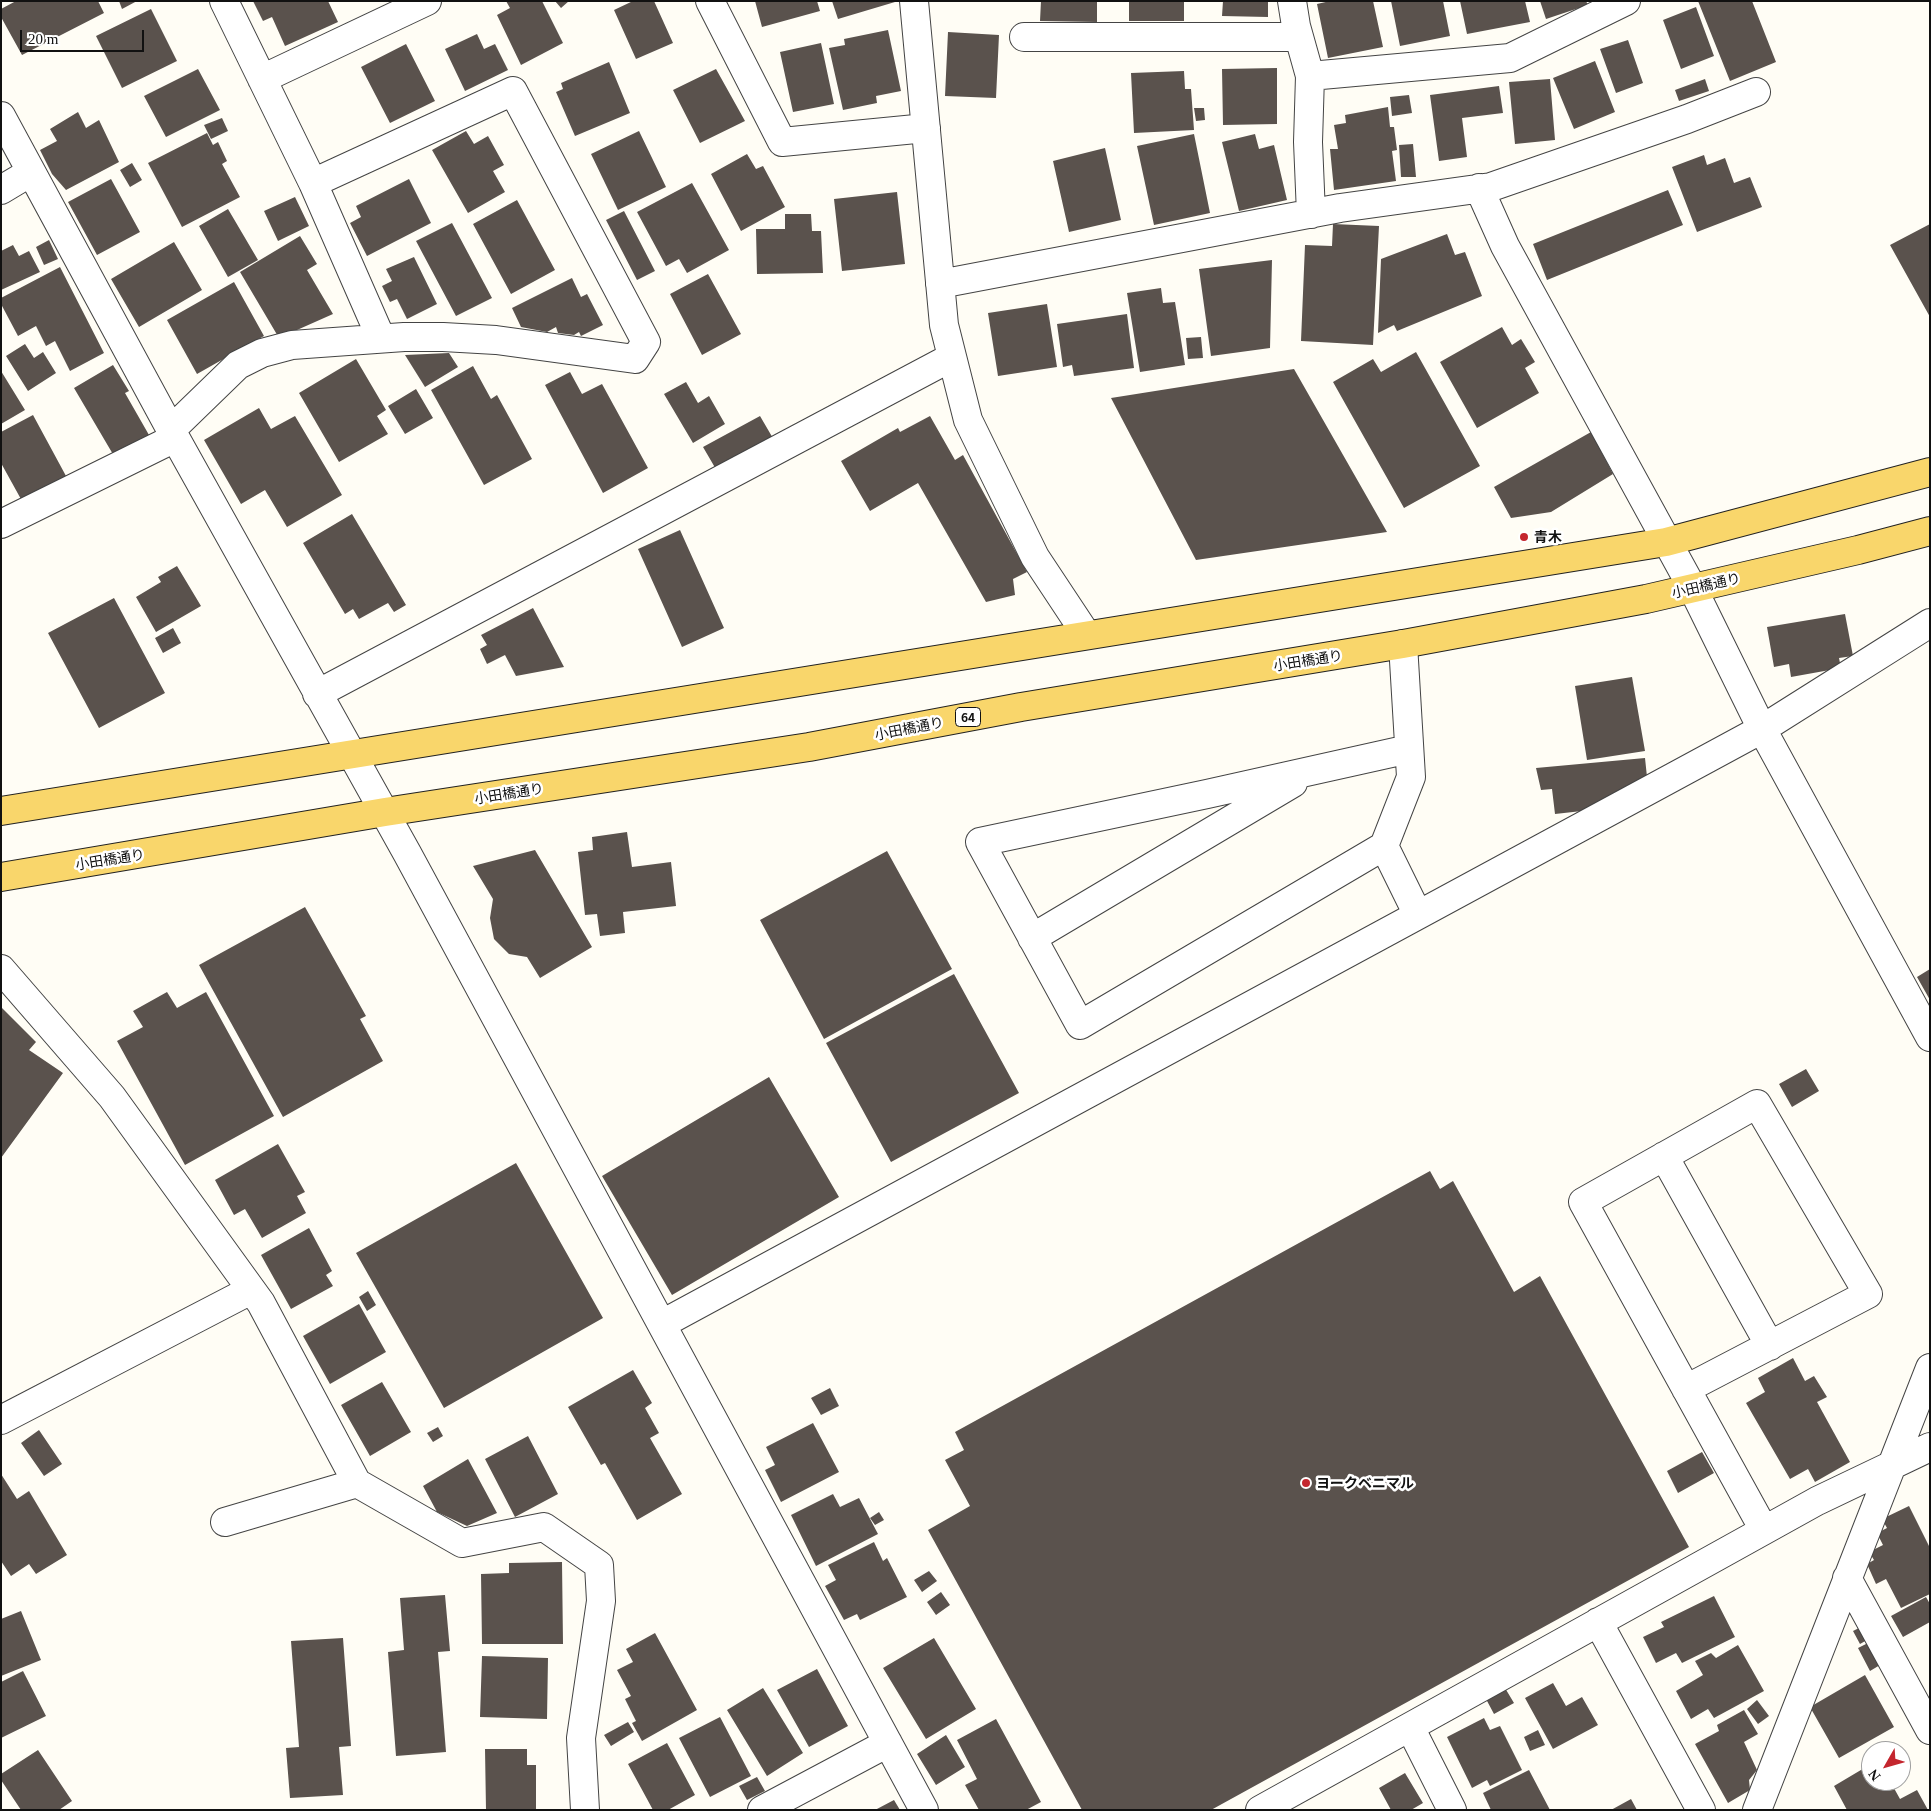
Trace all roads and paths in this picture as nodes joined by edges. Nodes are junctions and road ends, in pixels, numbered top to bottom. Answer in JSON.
{"nodes":[{"id":1,"x":224,"y":1,"type":"edge"},
{"id":2,"x":426,"y":1,"type":"edge"},
{"id":3,"x":710,"y":1,"type":"edge"},
{"id":4,"x":914,"y":1,"type":"edge"},
{"id":5,"x":1292,"y":1,"type":"edge"},
{"id":6,"x":1626,"y":1,"type":"edge"},
{"id":7,"x":1024,"y":37,"type":"dead end"},
{"id":8,"x":1299,"y":37,"type":"junction"},
{"id":9,"x":1310,"y":76,"type":"junction"},
{"id":10,"x":262,"y":79,"type":"junction"},
{"id":11,"x":1756,"y":92,"type":"dead end"},
{"id":12,"x":1,"y":116,"type":"edge"},
{"id":13,"x":926,"y":128,"type":"junction"},
{"id":14,"x":31,"y":172,"type":"junction"},
{"id":15,"x":313,"y":183,"type":"junction"},
{"id":16,"x":1479,"y":188,"type":"junction"},
{"id":17,"x":1,"y":190,"type":"edge"},
{"id":18,"x":1311,"y":214,"type":"junction"},
{"id":19,"x":940,"y":284,"type":"junction"},
{"id":20,"x":381,"y":338,"type":"junction"},
{"id":21,"x":952,"y":357,"type":"junction"},
{"id":22,"x":173,"y":434,"type":"junction"},
{"id":23,"x":1930,"y":472,"type":"edge"},
{"id":24,"x":1,"y":524,"type":"edge"},
{"id":25,"x":1930,"y":531,"type":"edge"},
{"id":26,"x":1666,"y":542,"type":"junction"},
{"id":27,"x":1693,"y":589,"type":"junction"},
{"id":28,"x":1930,"y":622,"type":"edge"},
{"id":29,"x":1086,"y":634,"type":"junction"},
{"id":30,"x":1403,"y":644,"type":"junction"},
{"id":31,"x":316,"y":694,"type":"junction"},
{"id":32,"x":1762,"y":730,"type":"junction"},
{"id":33,"x":1410,"y":749,"type":"junction"},
{"id":34,"x":353,"y":755,"type":"junction"},
{"id":35,"x":1316,"y":770,"type":"junction"},
{"id":36,"x":1,"y":811,"type":"edge"},
{"id":37,"x":384,"y":812,"type":"junction"},
{"id":38,"x":1384,"y":846,"type":"junction"},
{"id":39,"x":1,"y":877,"type":"edge"},
{"id":40,"x":1418,"y":915,"type":"junction"},
{"id":41,"x":1032,"y":938,"type":"junction"},
{"id":42,"x":1,"y":969,"type":"edge"},
{"id":43,"x":1930,"y":1037,"type":"edge"},
{"id":44,"x":1664,"y":1156,"type":"junction"},
{"id":45,"x":251,"y":1290,"type":"junction"},
{"id":46,"x":662,"y":1324,"type":"junction"},
{"id":47,"x":1770,"y":1346,"type":"junction"},
{"id":48,"x":1930,"y":1368,"type":"edge"},
{"id":49,"x":1686,"y":1389,"type":"junction"},
{"id":50,"x":1,"y":1420,"type":"edge"},
{"id":51,"x":1930,"y":1447,"type":"edge"},
{"id":52,"x":1892,"y":1463,"type":"junction"},
{"id":53,"x":357,"y":1483,"type":"junction"},
{"id":54,"x":225,"y":1522,"type":"dead end"},
{"id":55,"x":1764,"y":1530,"type":"junction"},
{"id":56,"x":1847,"y":1578,"type":"junction"},
{"id":57,"x":1598,"y":1622,"type":"junction"},
{"id":58,"x":1410,"y":1727,"type":"junction"},
{"id":59,"x":1930,"y":1730,"type":"edge"},
{"id":60,"x":888,"y":1743,"type":"junction"},
{"id":61,"x":585,"y":1810,"type":"edge"},
{"id":62,"x":762,"y":1810,"type":"edge"},
{"id":63,"x":924,"y":1810,"type":"edge"},
{"id":64,"x":1260,"y":1810,"type":"edge"},
{"id":65,"x":1452,"y":1810,"type":"edge"},
{"id":66,"x":1701,"y":1810,"type":"edge"},
{"id":67,"x":1757,"y":1810,"type":"edge"}],
"edges":[{"from":1,"to":10,"type":"street"},
{"from":2,"to":10,"type":"street"},
{"from":3,"to":13,"type":"street"},
{"from":4,"to":13,"type":"street"},
{"from":5,"to":8,"type":"street"},
{"from":6,"to":9,"type":"street"},
{"from":7,"to":8,"type":"street"},
{"from":8,"to":9,"type":"street"},
{"from":9,"to":18,"type":"street"},
{"from":10,"to":15,"type":"street"},
{"from":11,"to":16,"type":"street"},
{"from":12,"to":14,"type":"street"},
{"from":13,"to":19,"type":"street"},
{"from":14,"to":17,"type":"street"},
{"from":14,"to":22,"type":"street"},
{"from":15,"to":20,"type":"street"},
{"from":15,"to":20,"type":"street"},
{"from":16,"to":18,"type":"street"},
{"from":16,"to":26,"type":"street"},
{"from":18,"to":19,"type":"street"},
{"from":19,"to":21,"type":"street"},
{"from":20,"to":22,"type":"street"},
{"from":21,"to":29,"type":"street"},
{"from":21,"to":31,"type":"street"},
{"from":22,"to":24,"type":"street"},
{"from":22,"to":31,"type":"street"},
{"from":23,"to":26,"type":"main road"},
{"from":25,"to":27,"type":"main road","name":"小田橋通り","number":"64"},
{"from":26,"to":27,"type":"street"},
{"from":26,"to":29,"type":"main road"},
{"from":27,"to":30,"type":"main road","name":"小田橋通り","number":"64"},
{"from":27,"to":32,"type":"street"},
{"from":28,"to":32,"type":"street"},
{"from":29,"to":34,"type":"main road"},
{"from":30,"to":33,"type":"street"},
{"from":30,"to":37,"type":"main road","name":"小田橋通り","number":"64"},
{"from":31,"to":34,"type":"street"},
{"from":32,"to":40,"type":"street"},
{"from":32,"to":43,"type":"street"},
{"from":33,"to":35,"type":"street"},
{"from":33,"to":38,"type":"street"},
{"from":34,"to":36,"type":"main road"},
{"from":34,"to":37,"type":"street"},
{"from":35,"to":41,"type":"street"},
{"from":35,"to":41,"type":"street"},
{"from":37,"to":39,"type":"main road","name":"小田橋通り","number":"64"},
{"from":37,"to":46,"type":"street"},
{"from":38,"to":40,"type":"street"},
{"from":38,"to":41,"type":"street"},
{"from":40,"to":46,"type":"street"},
{"from":42,"to":45,"type":"street"},
{"from":44,"to":47,"type":"street"},
{"from":44,"to":47,"type":"street"},
{"from":44,"to":49,"type":"street"},
{"from":45,"to":50,"type":"street"},
{"from":45,"to":53,"type":"street"},
{"from":46,"to":60,"type":"street"},
{"from":47,"to":49,"type":"street"},
{"from":48,"to":52,"type":"street"},
{"from":49,"to":55,"type":"street"},
{"from":51,"to":52,"type":"street"},
{"from":52,"to":55,"type":"street"},
{"from":52,"to":56,"type":"street"},
{"from":53,"to":54,"type":"street"},
{"from":53,"to":61,"type":"street"},
{"from":55,"to":57,"type":"street"},
{"from":56,"to":59,"type":"street"},
{"from":56,"to":67,"type":"street"},
{"from":57,"to":58,"type":"street"},
{"from":57,"to":66,"type":"street"},
{"from":58,"to":64,"type":"street"},
{"from":58,"to":65,"type":"street"},
{"from":60,"to":62,"type":"street"},
{"from":60,"to":63,"type":"street"}]}
